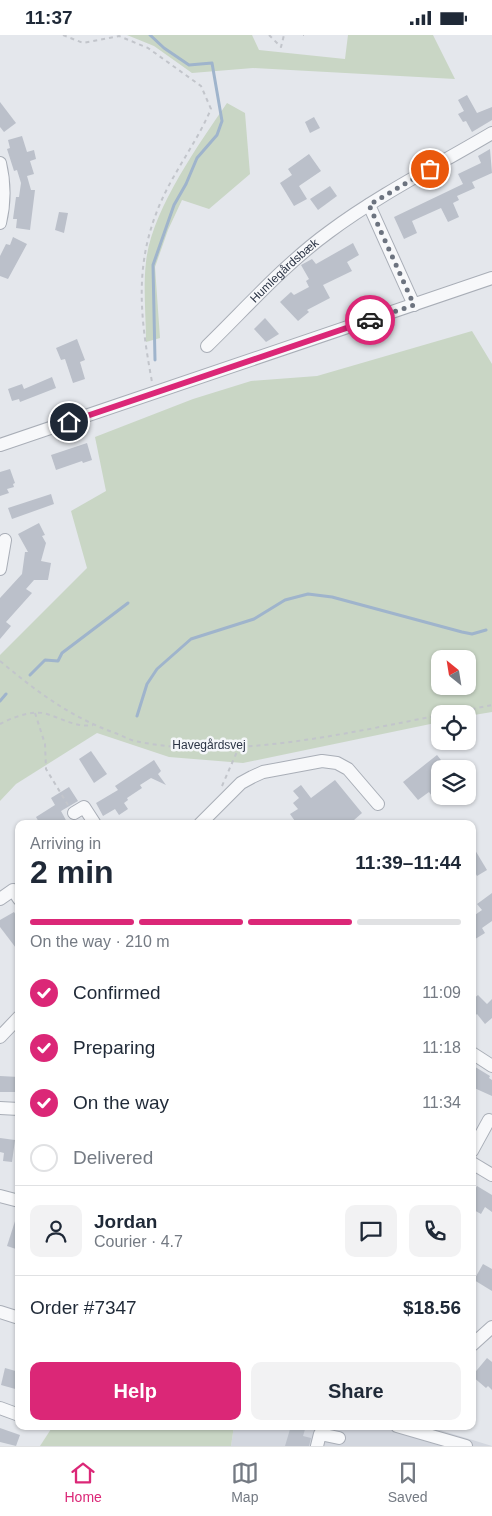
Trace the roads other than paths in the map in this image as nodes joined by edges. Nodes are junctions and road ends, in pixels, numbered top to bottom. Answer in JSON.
{"nodes":[{"id":1,"x":492,"y":133,"type":"edge"},
{"id":2,"x":0,"y":163,"type":"edge"},
{"id":3,"x":369,"y":205,"type":"junction"},
{"id":4,"x":0,"y":223,"type":"edge"},
{"id":5,"x":492,"y":278,"type":"edge"},
{"id":6,"x":414,"y":305,"type":"junction"},
{"id":7,"x":207,"y":346,"type":"dead end"},
{"id":8,"x":0,"y":445,"type":"edge"},
{"id":9,"x":5,"y":541,"type":"dead end"},
{"id":10,"x":0,"y":569,"type":"edge"},
{"id":11,"x":378,"y":804,"type":"dead end"},
{"id":12,"x":74,"y":813,"type":"road end"},
{"id":13,"x":212,"y":819,"type":"edge"},
{"id":14,"x":92,"y":820,"type":"edge"},
{"id":15,"x":15,"y":893,"type":"edge"},
{"id":16,"x":0,"y":899,"type":"edge"},
{"id":17,"x":15,"y":1021,"type":"edge"},
{"id":18,"x":0,"y":1037,"type":"edge"},
{"id":19,"x":476,"y":1056,"type":"edge"},
{"id":20,"x":492,"y":1066,"type":"edge"},
{"id":21,"x":0,"y":1108,"type":"edge"},
{"id":22,"x":15,"y":1109,"type":"edge"},
{"id":23,"x":489,"y":1120,"type":"dead end"},
{"id":24,"x":476,"y":1144,"type":"edge"},
{"id":25,"x":476,"y":1165,"type":"edge"},
{"id":26,"x":492,"y":1175,"type":"edge"},
{"id":27,"x":0,"y":1196,"type":"edge"},
{"id":28,"x":15,"y":1200,"type":"edge"},
{"id":29,"x":0,"y":1312,"type":"edge"},
{"id":30,"x":15,"y":1317,"type":"edge"},
{"id":31,"x":492,"y":1327,"type":"edge"},
{"id":32,"x":476,"y":1338,"type":"edge"},
{"id":33,"x":0,"y":1408,"type":"edge"},
{"id":34,"x":15,"y":1414,"type":"edge"},
{"id":35,"x":412,"y":1430,"type":"edge"},
{"id":36,"x":339,"y":1437,"type":"edge"},
{"id":37,"x":318,"y":1446,"type":"edge"},
{"id":38,"x":466,"y":1446,"type":"edge"}],
"edges":[{"from":1,"to":3,"type":"street","name":"Humlegårdsbæk"},
{"from":2,"to":4,"type":"street"},
{"from":3,"to":6,"type":"street"},
{"from":3,"to":7,"type":"street","name":"Humlegårdsbæk"},
{"from":5,"to":6,"type":"street"},
{"from":6,"to":8,"type":"street"},
{"from":9,"to":10,"type":"street"},
{"from":11,"to":13,"type":"street"},
{"from":12,"to":14,"type":"street"},
{"from":15,"to":16,"type":"street"},
{"from":17,"to":18,"type":"street"},
{"from":19,"to":20,"type":"street"},
{"from":21,"to":22,"type":"street"},
{"from":23,"to":24,"type":"street"},
{"from":25,"to":26,"type":"street"},
{"from":27,"to":28,"type":"street"},
{"from":29,"to":30,"type":"street"},
{"from":31,"to":32,"type":"street"},
{"from":33,"to":34,"type":"street"},
{"from":35,"to":38,"type":"street"},
{"from":36,"to":37,"type":"street"}]}
